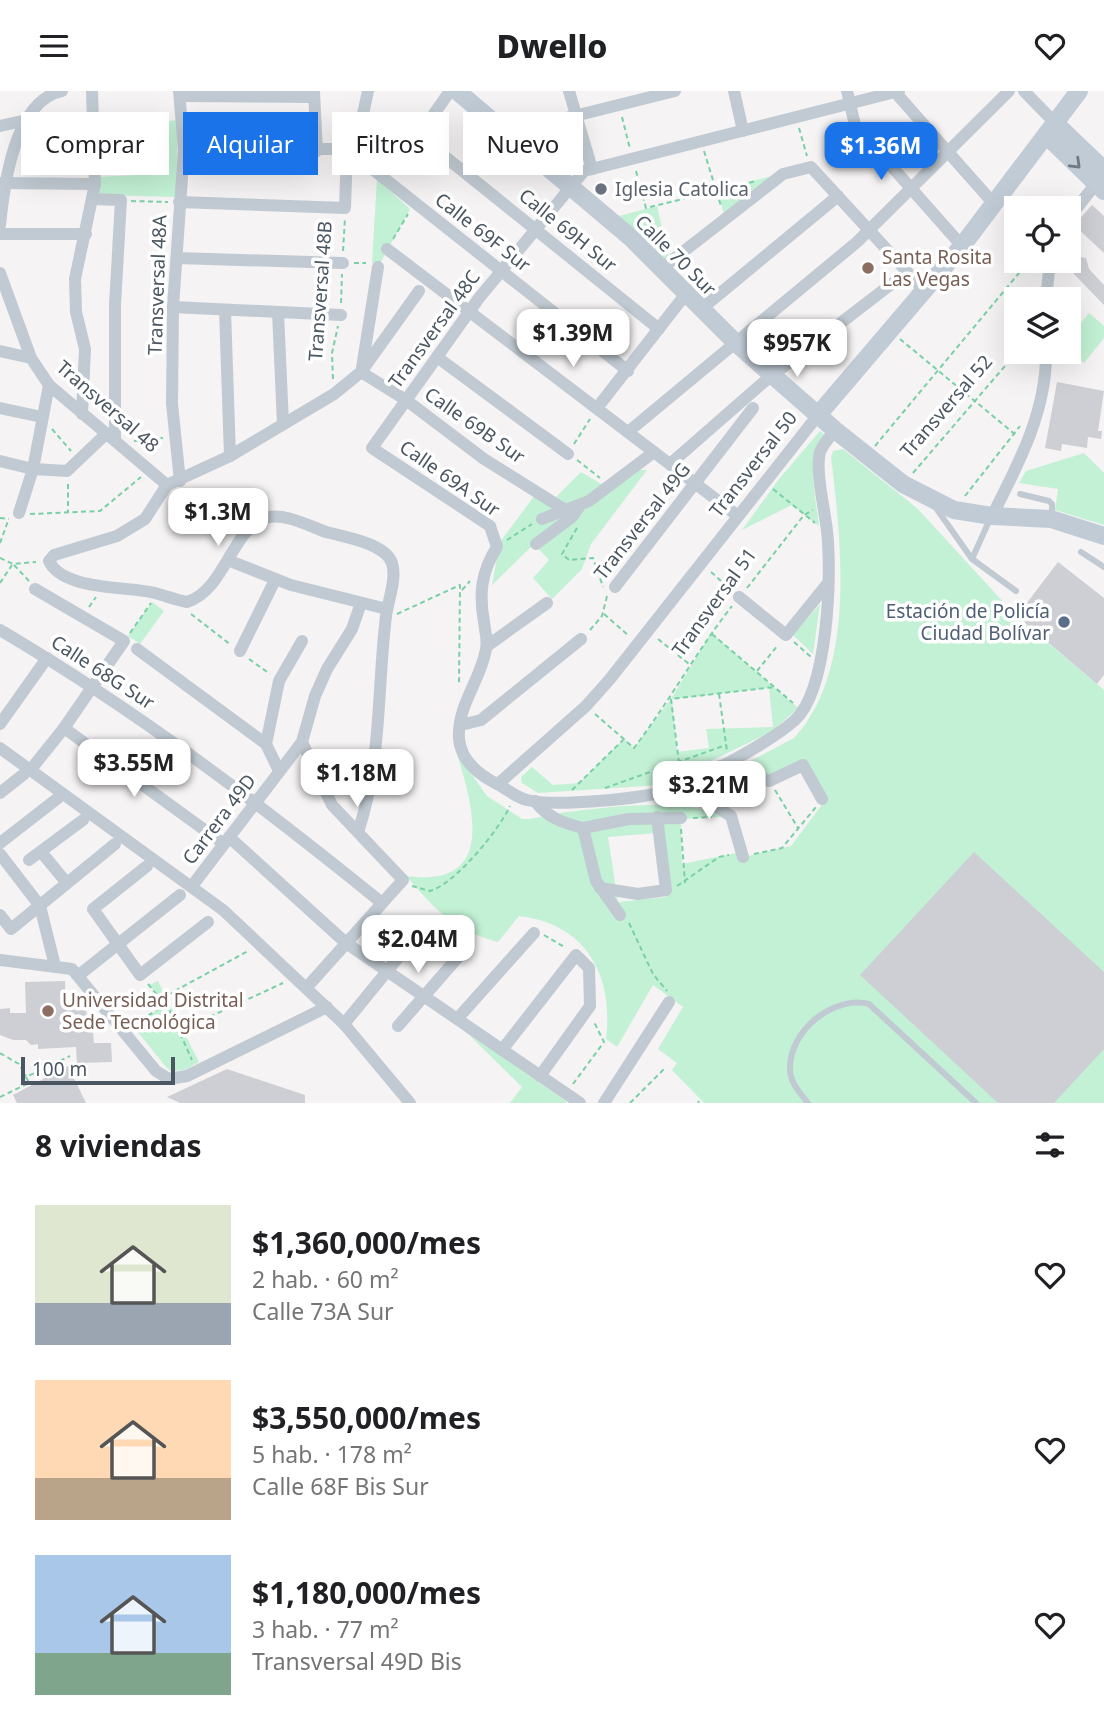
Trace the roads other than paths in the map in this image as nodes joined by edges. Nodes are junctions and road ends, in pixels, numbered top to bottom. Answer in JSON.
{"nodes":[{"id":1,"x":57,"y":91,"type":"edge"},
{"id":2,"x":92,"y":91,"type":"edge"},
{"id":3,"x":368,"y":91,"type":"edge"},
{"id":4,"x":450,"y":91,"type":"edge"},
{"id":5,"x":459,"y":91,"type":"edge"},
{"id":6,"x":569,"y":91,"type":"edge"},
{"id":7,"x":675,"y":91,"type":"edge"},
{"id":8,"x":734,"y":91,"type":"edge"},
{"id":9,"x":1009,"y":91,"type":"edge"},
{"id":10,"x":1024,"y":91,"type":"edge"},
{"id":11,"x":1079,"y":91,"type":"edge"},
{"id":12,"x":897,"y":92,"type":"edge"},
{"id":13,"x":180,"y":94,"type":"edge"},
{"id":14,"x":251,"y":94,"type":"edge"},
{"id":15,"x":314,"y":94,"type":"edge"},
{"id":16,"x":849,"y":97,"type":"edge"},
{"id":17,"x":33,"y":112,"type":"edge"},
{"id":18,"x":92,"y":112,"type":"edge"},
{"id":19,"x":315,"y":112,"type":"edge"},
{"id":20,"x":363,"y":112,"type":"edge"},
{"id":21,"x":435,"y":112,"type":"edge"},
{"id":22,"x":482,"y":112,"type":"edge"},
{"id":23,"x":574,"y":112,"type":"edge"},
{"id":24,"x":583,"y":114,"type":"edge"},
{"id":25,"x":21,"y":120,"type":"edge"},
{"id":26,"x":0,"y":126,"type":"edge"},
{"id":27,"x":1051,"y":130,"type":"junction"},
{"id":28,"x":743,"y":131,"type":"junction"},
{"id":29,"x":21,"y":132,"type":"edge"},
{"id":30,"x":183,"y":135,"type":"edge"},
{"id":31,"x":583,"y":149,"type":"edge"},
{"id":32,"x":946,"y":153,"type":"junction"},
{"id":33,"x":449,"y":158,"type":"edge"},
{"id":34,"x":183,"y":160,"type":"edge"},
{"id":35,"x":588,"y":170,"type":"junction"},
{"id":36,"x":93,"y":175,"type":"edge"},
{"id":37,"x":346,"y":175,"type":"edge"},
{"id":38,"x":380,"y":175,"type":"edge"},
{"id":39,"x":556,"y":175,"type":"edge"},
{"id":40,"x":1102,"y":179,"type":"edge"},
{"id":41,"x":2,"y":184,"type":"edge"},
{"id":42,"x":94,"y":184,"type":"junction"},
{"id":43,"x":570,"y":187,"type":"junction"},
{"id":44,"x":909,"y":190,"type":"junction"},
{"id":45,"x":838,"y":196,"type":"junction"},
{"id":46,"x":92,"y":199,"type":"junction"},
{"id":47,"x":179,"y":202,"type":"junction"},
{"id":48,"x":993,"y":204,"type":"junction"},
{"id":49,"x":1081,"y":204,"type":"edge"},
{"id":50,"x":0,"y":225,"type":"edge"},
{"id":51,"x":536,"y":229,"type":"junction"},
{"id":52,"x":869,"y":230,"type":"junction"},
{"id":53,"x":0,"y":234,"type":"edge"},
{"id":54,"x":86,"y":234,"type":"junction"},
{"id":55,"x":962,"y":246,"type":"junction"},
{"id":56,"x":387,"y":249,"type":"road end"},
{"id":57,"x":177,"y":258,"type":"junction"},
{"id":58,"x":343,"y":263,"type":"road end"},
{"id":59,"x":378,"y":267,"type":"road end"},
{"id":60,"x":661,"y":269,"type":"junction"},
{"id":61,"x":501,"y":271,"type":"junction"},
{"id":62,"x":0,"y":272,"type":"edge"},
{"id":63,"x":907,"y":272,"type":"junction"},
{"id":64,"x":924,"y":290,"type":"junction"},
{"id":65,"x":419,"y":291,"type":"dead end"},
{"id":66,"x":685,"y":295,"type":"junction"},
{"id":67,"x":5,"y":300,"type":"edge"},
{"id":68,"x":173,"y":307,"type":"junction"},
{"id":69,"x":225,"y":310,"type":"junction"},
{"id":70,"x":700,"y":310,"type":"junction"},
{"id":71,"x":470,"y":311,"type":"junction"},
{"id":72,"x":278,"y":312,"type":"junction"},
{"id":73,"x":341,"y":315,"type":"road end"},
{"id":74,"x":659,"y":329,"type":"junction"},
{"id":75,"x":737,"y":344,"type":"junction"},
{"id":76,"x":0,"y":351,"type":"edge"},
{"id":77,"x":437,"y":357,"type":"junction"},
{"id":78,"x":31,"y":358,"type":"junction"},
{"id":79,"x":1046,"y":364,"type":"edge"},
{"id":80,"x":628,"y":371,"type":"junction"},
{"id":81,"x":361,"y":372,"type":"junction"},
{"id":82,"x":776,"y":375,"type":"junction"},
{"id":83,"x":49,"y":385,"type":"junction"},
{"id":84,"x":406,"y":400,"type":"junction"},
{"id":85,"x":0,"y":408,"type":"edge"},
{"id":86,"x":597,"y":408,"type":"junction"},
{"id":87,"x":753,"y":408,"type":"dead end"},
{"id":88,"x":82,"y":414,"type":"junction"},
{"id":89,"x":818,"y":415,"type":"junction"},
{"id":90,"x":42,"y":417,"type":"junction"},
{"id":91,"x":283,"y":424,"type":"junction"},
{"id":92,"x":835,"y":430,"type":"junction"},
{"id":93,"x":628,"y":432,"type":"junction"},
{"id":94,"x":114,"y":439,"type":"junction"},
{"id":95,"x":372,"y":447,"type":"joint"},
{"id":96,"x":654,"y":452,"type":"junction"},
{"id":97,"x":568,"y":454,"type":"road end"},
{"id":98,"x":230,"y":456,"type":"junction"},
{"id":99,"x":0,"y":461,"type":"edge"},
{"id":100,"x":670,"y":464,"type":"junction"},
{"id":101,"x":33,"y":469,"type":"junction"},
{"id":102,"x":174,"y":483,"type":"junction"},
{"id":103,"x":696,"y":484,"type":"junction"},
{"id":104,"x":1020,"y":494,"type":"dead end"},
{"id":105,"x":931,"y":501,"type":"junction"},
{"id":106,"x":582,"y":504,"type":"junction"},
{"id":107,"x":567,"y":511,"type":"junction"},
{"id":108,"x":14,"y":516,"type":"road end"},
{"id":109,"x":738,"y":516,"type":"junction"},
{"id":110,"x":992,"y":516,"type":"junction"},
{"id":111,"x":542,"y":519,"type":"road end"},
{"id":112,"x":1051,"y":519,"type":"junction"},
{"id":113,"x":1104,"y":537,"type":"edge"},
{"id":114,"x":536,"y":544,"type":"dead end"},
{"id":115,"x":1082,"y":552,"type":"dead end"},
{"id":116,"x":972,"y":558,"type":"junction"},
{"id":117,"x":230,"y":561,"type":"junction"},
{"id":118,"x":1104,"y":568,"type":"edge"},
{"id":119,"x":275,"y":580,"type":"junction"},
{"id":120,"x":829,"y":583,"type":"junction"},
{"id":121,"x":615,"y":587,"type":"road end"},
{"id":122,"x":35,"y":589,"type":"road end"},
{"id":123,"x":1016,"y":591,"type":"dead end"},
{"id":124,"x":740,"y":597,"type":"road end"},
{"id":125,"x":361,"y":603,"type":"junction"},
{"id":126,"x":547,"y":603,"type":"dead end"},
{"id":127,"x":387,"y":613,"type":"junction"},
{"id":128,"x":0,"y":631,"type":"edge"},
{"id":129,"x":581,"y":639,"type":"road end"},
{"id":130,"x":302,"y":641,"type":"dead end"},
{"id":131,"x":487,"y":646,"type":"junction"},
{"id":132,"x":137,"y":649,"type":"dead end"},
{"id":133,"x":240,"y":651,"type":"road end"},
{"id":134,"x":47,"y":658,"type":"junction"},
{"id":135,"x":93,"y":686,"type":"junction"},
{"id":136,"x":0,"y":724,"type":"edge"},
{"id":137,"x":461,"y":725,"type":"junction"},
{"id":138,"x":64,"y":728,"type":"junction"},
{"id":139,"x":303,"y":742,"type":"junction"},
{"id":140,"x":266,"y":744,"type":"junction"},
{"id":141,"x":0,"y":748,"type":"edge"},
{"id":142,"x":724,"y":764,"type":"junction"},
{"id":143,"x":28,"y":771,"type":"junction"},
{"id":144,"x":279,"y":771,"type":"junction"},
{"id":145,"x":498,"y":784,"type":"junction"},
{"id":146,"x":667,"y":791,"type":"junction"},
{"id":147,"x":0,"y":793,"type":"edge"},
{"id":148,"x":58,"y":798,"type":"dead end"},
{"id":149,"x":822,"y":799,"type":"road end"},
{"id":150,"x":257,"y":801,"type":"junction"},
{"id":151,"x":535,"y":801,"type":"junction"},
{"id":152,"x":657,"y":817,"type":"junction"},
{"id":153,"x":681,"y":818,"type":"road end"},
{"id":154,"x":83,"y":820,"type":"dead end"},
{"id":155,"x":583,"y":828,"type":"junction"},
{"id":156,"x":358,"y":832,"type":"junction"},
{"id":157,"x":227,"y":841,"type":"junction"},
{"id":158,"x":0,"y":843,"type":"edge"},
{"id":159,"x":115,"y":844,"type":"dead end"},
{"id":160,"x":42,"y":853,"type":"junction"},
{"id":161,"x":0,"y":854,"type":"edge"},
{"id":162,"x":742,"y":855,"type":"road end"},
{"id":163,"x":29,"y":860,"type":"dead end"},
{"id":164,"x":147,"y":866,"type":"dead end"},
{"id":165,"x":66,"y":882,"type":"junction"},
{"id":166,"x":192,"y":886,"type":"junction"},
{"id":167,"x":600,"y":888,"type":"junction"},
{"id":168,"x":180,"y":895,"type":"dead end"},
{"id":169,"x":382,"y":903,"type":"junction"},
{"id":170,"x":40,"y":906,"type":"junction"},
{"id":171,"x":0,"y":915,"type":"edge"},
{"id":172,"x":620,"y":915,"type":"road end"},
{"id":173,"x":428,"y":921,"type":"dead end"},
{"id":174,"x":208,"y":922,"type":"dead end"},
{"id":175,"x":534,"y":933,"type":"road end"},
{"id":176,"x":346,"y":943,"type":"junction"},
{"id":177,"x":117,"y":945,"type":"junction"},
{"id":178,"x":466,"y":948,"type":"dead end"},
{"id":179,"x":0,"y":960,"type":"edge"},
{"id":180,"x":55,"y":966,"type":"junction"},
{"id":181,"x":387,"y":971,"type":"junction"},
{"id":182,"x":79,"y":975,"type":"junction"},
{"id":183,"x":307,"y":987,"type":"junction"},
{"id":184,"x":422,"y":995,"type":"junction"},
{"id":185,"x":669,"y":1002,"type":"road end"},
{"id":186,"x":327,"y":1007,"type":"junction"},
{"id":187,"x":458,"y":1019,"type":"junction"},
{"id":188,"x":344,"y":1024,"type":"junction"},
{"id":189,"x":398,"y":1026,"type":"dead end"},
{"id":190,"x":502,"y":1050,"type":"junction"},
{"id":191,"x":540,"y":1076,"type":"junction"},
{"id":192,"x":410,"y":1103,"type":"edge"},
{"id":193,"x":580,"y":1103,"type":"edge"},
{"id":194,"x":604,"y":1103,"type":"edge"},
{"id":195,"x":808,"y":1103,"type":"edge"},
{"id":196,"x":976,"y":1103,"type":"edge"}],
"edges":[{"from":1,"to":17,"type":"street"},
{"from":2,"to":18,"type":"street"},
{"from":3,"to":20,"type":"street"},
{"from":4,"to":21,"type":"street"},
{"from":5,"to":22,"type":"street","name":"Calle 70 Sur"},
{"from":6,"to":23,"type":"street"},
{"from":7,"to":24,"type":"street"},
{"from":8,"to":28,"type":"street"},
{"from":9,"to":32,"type":"street"},
{"from":10,"to":27,"type":"street"},
{"from":11,"to":27,"type":"street","name":"Transversal 50"},
{"from":12,"to":16,"type":"street"},
{"from":12,"to":32,"type":"street"},
{"from":13,"to":14,"type":"street"},
{"from":13,"to":30,"type":"street","name":"Transversal 48A"},
{"from":14,"to":15,"type":"street"},
{"from":15,"to":19,"type":"street"},
{"from":16,"to":28,"type":"street"},
{"from":16,"to":44,"type":"street"},
{"from":25,"to":26,"type":"street"},
{"from":27,"to":40,"type":"street"},
{"from":27,"to":48,"type":"street","name":"Transversal 50"},
{"from":28,"to":35,"type":"street"},
{"from":29,"to":41,"type":"street"},
{"from":31,"to":35,"type":"street"},
{"from":32,"to":44,"type":"street"},
{"from":32,"to":48,"type":"street"},
{"from":33,"to":51,"type":"street","name":"Calle 69H Sur"},
{"from":34,"to":47,"type":"street","name":"Transversal 48A"},
{"from":35,"to":43,"type":"street","name":"Transversal 48C"},
{"from":36,"to":42,"type":"street"},
{"from":37,"to":47,"type":"street","name":"Transversal 48B"},
{"from":38,"to":61,"type":"street","name":"Calle 69F Sur"},
{"from":39,"to":43,"type":"street","name":"Calle 70 Sur"},
{"from":40,"to":49,"type":"street"},
{"from":41,"to":42,"type":"street"},
{"from":41,"to":50,"type":"street"},
{"from":42,"to":46,"type":"street"},
{"from":43,"to":51,"type":"street","name":"Transversal 48C"},
{"from":43,"to":60,"type":"street","name":"Calle 70 Sur"},
{"from":44,"to":52,"type":"street"},
{"from":44,"to":55,"type":"street"},
{"from":45,"to":52,"type":"street"},
{"from":45,"to":60,"type":"street"},
{"from":45,"to":70,"type":"street"},
{"from":46,"to":54,"type":"street"},
{"from":46,"to":94,"type":"street"},
{"from":47,"to":57,"type":"street","name":"Transversal 48A"},
{"from":48,"to":55,"type":"street","name":"Transversal 50"},
{"from":51,"to":61,"type":"street","name":"Transversal 48C"},
{"from":51,"to":74,"type":"street","name":"Calle 69H Sur"},
{"from":52,"to":63,"type":"street"},
{"from":52,"to":75,"type":"street"},
{"from":53,"to":54,"type":"street"},
{"from":54,"to":88,"type":"street"},
{"from":55,"to":64,"type":"street","name":"Transversal 50"},
{"from":56,"to":71,"type":"street"},
{"from":57,"to":58,"type":"street"},
{"from":57,"to":68,"type":"street","name":"Transversal 48A"},
{"from":59,"to":81,"type":"street"},
{"from":60,"to":66,"type":"street","name":"Calle 70 Sur"},
{"from":61,"to":71,"type":"street","name":"Transversal 48C"},
{"from":61,"to":80,"type":"street","name":"Calle 69F Sur"},
{"from":62,"to":67,"type":"street","name":"Transversal 48"},
{"from":63,"to":64,"type":"street"},
{"from":63,"to":82,"type":"street"},
{"from":64,"to":89,"type":"street","name":"Transversal 50"},
{"from":65,"to":81,"type":"street"},
{"from":66,"to":70,"type":"street","name":"Calle 70 Sur"},
{"from":66,"to":74,"type":"street"},
{"from":67,"to":78,"type":"street","name":"Transversal 48"},
{"from":68,"to":69,"type":"street"},
{"from":68,"to":102,"type":"street","name":"Transversal 48A"},
{"from":69,"to":72,"type":"street"},
{"from":69,"to":98,"type":"street"},
{"from":70,"to":75,"type":"street","name":"Calle 70 Sur"},
{"from":71,"to":77,"type":"street","name":"Transversal 48C"},
{"from":71,"to":86,"type":"street"},
{"from":72,"to":73,"type":"street"},
{"from":72,"to":91,"type":"street"},
{"from":74,"to":80,"type":"street"},
{"from":75,"to":82,"type":"street","name":"Calle 70 Sur"},
{"from":75,"to":93,"type":"street"},
{"from":76,"to":78,"type":"street"},
{"from":77,"to":84,"type":"street","name":"Transversal 48C"},
{"from":77,"to":97,"type":"street"},
{"from":78,"to":83,"type":"street","name":"Transversal 48"},
{"from":79,"to":110,"type":"street"},
{"from":80,"to":86,"type":"street"},
{"from":81,"to":84,"type":"street","name":"Calle 69B Sur"},
{"from":81,"to":91,"type":"street"},
{"from":82,"to":89,"type":"street","name":"Calle 70 Sur"},
{"from":82,"to":100,"type":"street"},
{"from":83,"to":88,"type":"street","name":"Transversal 48"},
{"from":83,"to":90,"type":"street"},
{"from":84,"to":95,"type":"street","name":"Transversal 48C"},
{"from":84,"to":107,"type":"street","name":"Calle 69B Sur"},
{"from":85,"to":90,"type":"street"},
{"from":86,"to":93,"type":"street"},
{"from":87,"to":103,"type":"street","name":"Transversal 49G"},
{"from":88,"to":94,"type":"street","name":"Transversal 48"},
{"from":89,"to":92,"type":"street","name":"Calle 70 Sur"},
{"from":89,"to":109,"type":"street","name":"Transversal 50"},
{"from":90,"to":101,"type":"street"},
{"from":91,"to":98,"type":"street"},
{"from":92,"to":105,"type":"street","name":"Calle 70 Sur"},
{"from":92,"to":120,"type":"street"},
{"from":93,"to":96,"type":"street"},
{"from":94,"to":101,"type":"street"},
{"from":94,"to":102,"type":"street","name":"Transversal 48"},
{"from":95,"to":131,"type":"street","name":"Calle 69A Sur"},
{"from":96,"to":100,"type":"street"},
{"from":96,"to":106,"type":"street"},
{"from":98,"to":102,"type":"street"},
{"from":99,"to":101,"type":"street"},
{"from":100,"to":103,"type":"street"},
{"from":101,"to":108,"type":"street"},
{"from":102,"to":117,"type":"street"},
{"from":103,"to":109,"type":"street"},
{"from":103,"to":121,"type":"street","name":"Transversal 49G"},
{"from":104,"to":112,"type":"lane"},
{"from":105,"to":110,"type":"street","name":"Calle 70 Sur"},
{"from":105,"to":116,"type":"lane","name":"Calle 70 Sur"},
{"from":106,"to":107,"type":"street"},
{"from":106,"to":114,"type":"street"},
{"from":107,"to":111,"type":"street"},
{"from":109,"to":145,"type":"street","name":"Transversal 50"},
{"from":110,"to":112,"type":"street","name":"Calle 70 Sur"},
{"from":110,"to":116,"type":"lane"},
{"from":112,"to":113,"type":"street","name":"Calle 70 Sur"},
{"from":115,"to":118,"type":"lane"},
{"from":116,"to":123,"type":"lane","name":"Calle 70 Sur"},
{"from":117,"to":119,"type":"street"},
{"from":117,"to":127,"type":"street"},
{"from":119,"to":125,"type":"street"},
{"from":119,"to":133,"type":"street"},
{"from":120,"to":124,"type":"street"},
{"from":120,"to":142,"type":"street"},
{"from":122,"to":135,"type":"street"},
{"from":125,"to":127,"type":"street"},
{"from":125,"to":139,"type":"street"},
{"from":126,"to":131,"type":"street"},
{"from":127,"to":156,"type":"street"},
{"from":128,"to":134,"type":"street","name":"Calle 68G Sur"},
{"from":129,"to":137,"type":"street"},
{"from":130,"to":140,"type":"street"},
{"from":131,"to":137,"type":"street"},
{"from":132,"to":140,"type":"street"},
{"from":134,"to":135,"type":"street","name":"Calle 68G Sur"},
{"from":134,"to":136,"type":"street"},
{"from":135,"to":138,"type":"street"},
{"from":135,"to":150,"type":"street","name":"Calle 68G Sur"},
{"from":137,"to":145,"type":"street"},
{"from":138,"to":143,"type":"street"},
{"from":138,"to":157,"type":"street"},
{"from":139,"to":144,"type":"street","name":"Carrera 49D"},
{"from":139,"to":156,"type":"street"},
{"from":140,"to":144,"type":"street"},
{"from":141,"to":143,"type":"street"},
{"from":142,"to":146,"type":"street"},
{"from":142,"to":149,"type":"street"},
{"from":143,"to":147,"type":"street"},
{"from":143,"to":166,"type":"street"},
{"from":144,"to":150,"type":"street","name":"Carrera 49D"},
{"from":145,"to":151,"type":"street"},
{"from":146,"to":151,"type":"street"},
{"from":146,"to":162,"type":"street"},
{"from":148,"to":158,"type":"street"},
{"from":150,"to":157,"type":"street","name":"Carrera 49D"},
{"from":150,"to":169,"type":"street","name":"Calle 68G Sur"},
{"from":151,"to":155,"type":"street"},
{"from":152,"to":153,"type":"street"},
{"from":152,"to":155,"type":"street"},
{"from":152,"to":167,"type":"street"},
{"from":154,"to":160,"type":"street"},
{"from":155,"to":167,"type":"street"},
{"from":156,"to":169,"type":"street"},
{"from":157,"to":166,"type":"street","name":"Carrera 49D"},
{"from":157,"to":176,"type":"street"},
{"from":159,"to":165,"type":"street"},
{"from":160,"to":163,"type":"street"},
{"from":160,"to":165,"type":"street"},
{"from":161,"to":170,"type":"street"},
{"from":164,"to":177,"type":"street"},
{"from":165,"to":170,"type":"street"},
{"from":166,"to":183,"type":"street"},
{"from":167,"to":172,"type":"street"},
{"from":168,"to":177,"type":"street"},
{"from":169,"to":176,"type":"street"},
{"from":170,"to":171,"type":"street"},
{"from":170,"to":180,"type":"street"},
{"from":173,"to":181,"type":"street"},
{"from":174,"to":177,"type":"street"},
{"from":175,"to":187,"type":"street"},
{"from":176,"to":181,"type":"street"},
{"from":176,"to":183,"type":"street"},
{"from":177,"to":182,"type":"street"},
{"from":178,"to":184,"type":"street"},
{"from":179,"to":180,"type":"street"},
{"from":180,"to":182,"type":"street"},
{"from":181,"to":184,"type":"street"},
{"from":181,"to":188,"type":"street"},
{"from":182,"to":186,"type":"street"},
{"from":183,"to":186,"type":"street"},
{"from":184,"to":187,"type":"street"},
{"from":184,"to":189,"type":"street"},
{"from":185,"to":194,"type":"street"},
{"from":186,"to":188,"type":"street"},
{"from":187,"to":190,"type":"street"},
{"from":188,"to":192,"type":"street"},
{"from":190,"to":191,"type":"street"},
{"from":190,"to":191,"type":"street"},
{"from":191,"to":193,"type":"street"},
{"from":195,"to":196,"type":"lane"}]}
